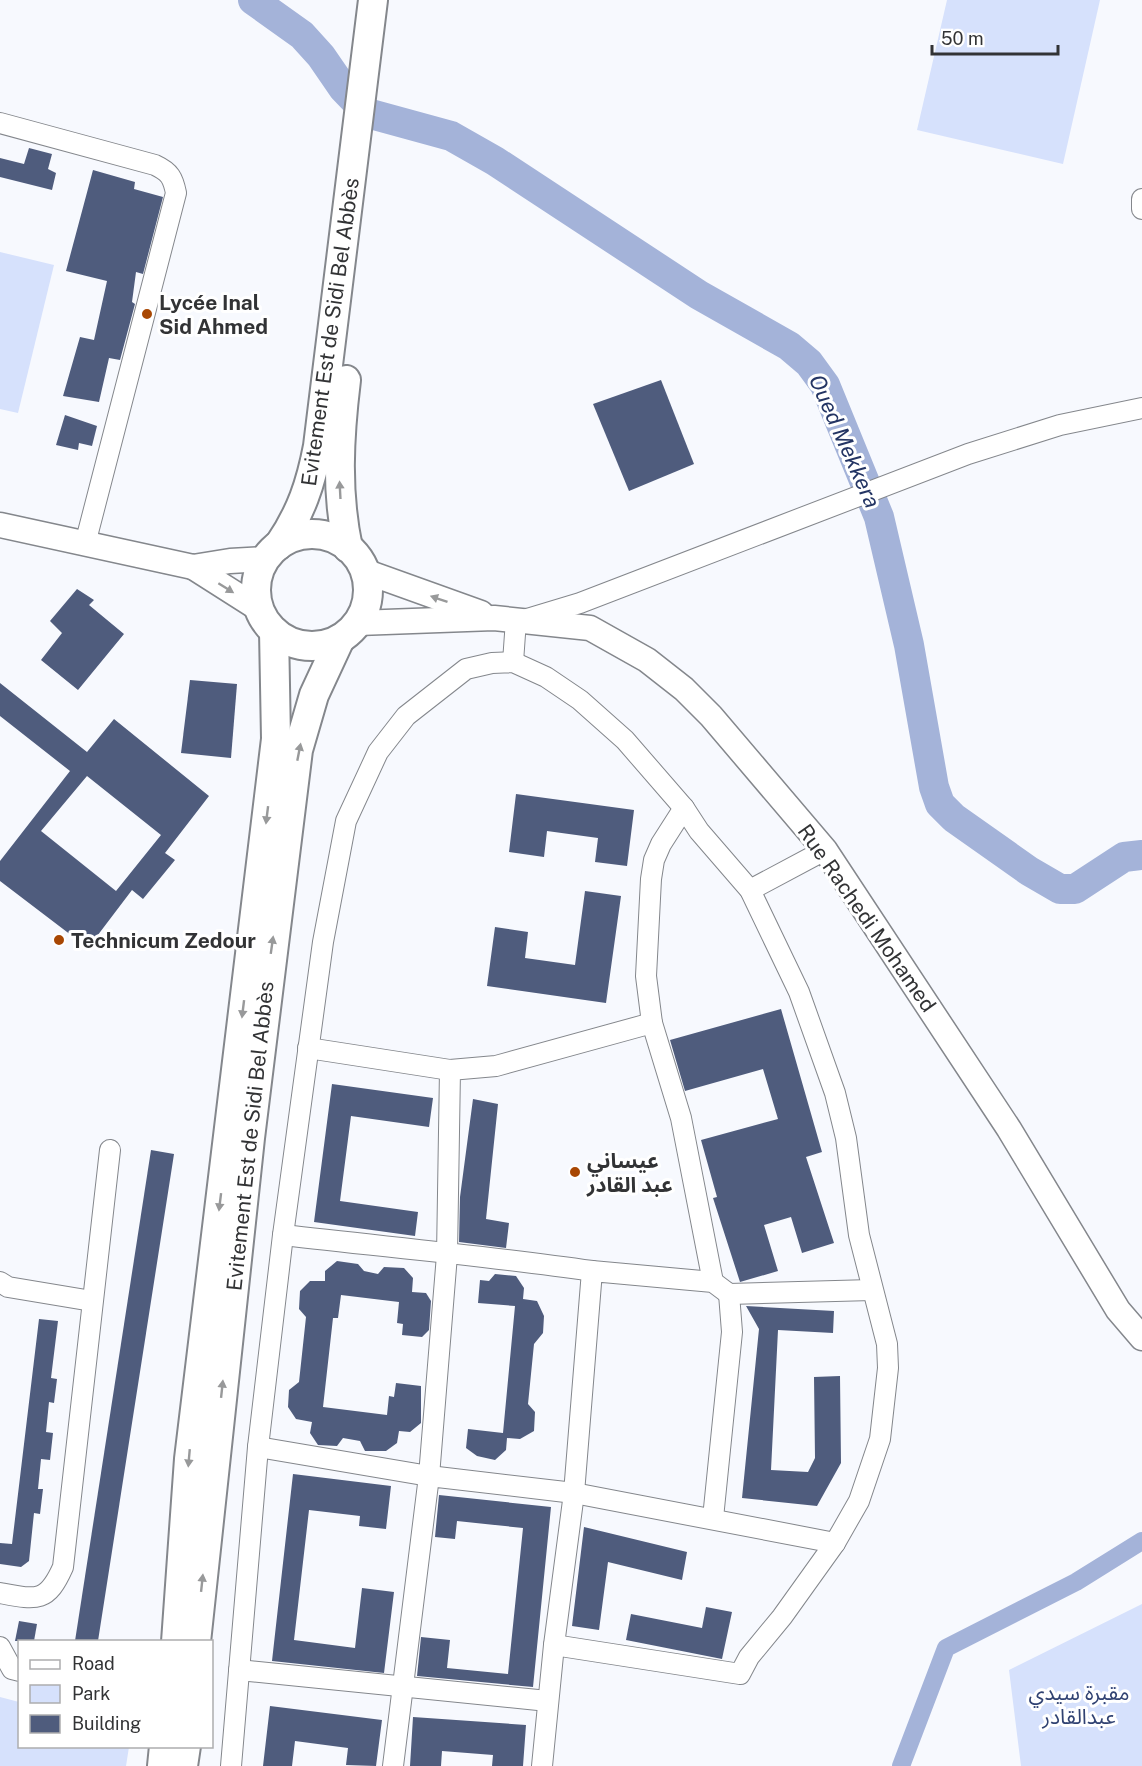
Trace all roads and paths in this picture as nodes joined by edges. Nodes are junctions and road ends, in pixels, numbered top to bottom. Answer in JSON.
{"nodes":[{"id":1,"x":373,"y":0,"type":"edge"},
{"id":2,"x":391,"y":0,"type":"edge"},
{"id":3,"x":375,"y":65,"type":"junction"},
{"id":4,"x":0,"y":123,"type":"edge"},
{"id":5,"x":366,"y":148,"type":"junction"},
{"id":6,"x":1142,"y":199,"type":"edge"},
{"id":7,"x":1142,"y":209,"type":"edge"},
{"id":8,"x":1142,"y":408,"type":"edge"},
{"id":9,"x":0,"y":525,"type":"edge"},
{"id":10,"x":85,"y":544,"type":"junction"},
{"id":11,"x":272,"y":552,"type":"junction"},
{"id":12,"x":356,"y":560,"type":"junction"},
{"id":13,"x":193,"y":567,"type":"junction"},
{"id":14,"x":511,"y":619,"type":"junction"},
{"id":15,"x":267,"y":620,"type":"junction"},
{"id":16,"x":349,"y":631,"type":"junction"},
{"id":17,"x":513,"y":662,"type":"junction"},
{"id":18,"x":684,"y":808,"type":"junction"},
{"id":19,"x":825,"y":850,"type":"junction"},
{"id":20,"x":750,"y":890,"type":"junction"},
{"id":21,"x":652,"y":1023,"type":"junction"},
{"id":22,"x":308,"y":1048,"type":"junction"},
{"id":23,"x":450,"y":1070,"type":"junction"},
{"id":24,"x":110,"y":1150,"type":"dead end"},
{"id":25,"x":283,"y":1235,"type":"junction"},
{"id":26,"x":447,"y":1255,"type":"junction"},
{"id":27,"x":592,"y":1271,"type":"junction"},
{"id":28,"x":713,"y":1282,"type":"junction"},
{"id":29,"x":3,"y":1289,"type":"edge"},
{"id":30,"x":872,"y":1290,"type":"junction"},
{"id":31,"x":729,"y":1294,"type":"junction"},
{"id":32,"x":92,"y":1301,"type":"junction"},
{"id":33,"x":1142,"y":1338,"type":"edge"},
{"id":34,"x":258,"y":1447,"type":"junction"},
{"id":35,"x":429,"y":1476,"type":"junction"},
{"id":36,"x":574,"y":1493,"type":"junction"},
{"id":37,"x":713,"y":1518,"type":"junction"},
{"id":38,"x":836,"y":1543,"type":"junction"},
{"id":39,"x":1,"y":1599,"type":"edge"},
{"id":40,"x":176,"y":1640,"type":"edge"},
{"id":41,"x":196,"y":1640,"type":"edge"},
{"id":42,"x":554,"y":1645,"type":"junction"},
{"id":43,"x":0,"y":1647,"type":"edge"},
{"id":44,"x":18,"y":1670,"type":"edge"},
{"id":45,"x":239,"y":1670,"type":"junction"},
{"id":46,"x":401,"y":1687,"type":"junction"},
{"id":47,"x":548,"y":1701,"type":"junction"},
{"id":48,"x":164,"y":1748,"type":"edge"},
{"id":49,"x":186,"y":1748,"type":"edge"},
{"id":50,"x":162,"y":1766,"type":"edge"},
{"id":51,"x":183,"y":1766,"type":"edge"},
{"id":52,"x":231,"y":1766,"type":"edge"},
{"id":53,"x":393,"y":1766,"type":"edge"},
{"id":54,"x":542,"y":1766,"type":"edge"}],
"edges":[{"from":1,"to":3,"type":"highway"},
{"from":2,"to":3,"type":"highway"},
{"from":3,"to":5,"type":"highway"},
{"from":4,"to":10,"type":"street"},
{"from":5,"to":11,"type":"highway","name":"Evitement Est de Sidi Bel Abbès"},
{"from":12,"to":5,"type":"highway","name":"Evitement Est de Sidi Bel Abbès","one_way":true},
{"from":6,"to":7,"type":"street"},
{"from":8,"to":14,"type":"street"},
{"from":9,"to":10,"type":"main road"},
{"from":10,"to":13,"type":"main road"},
{"from":11,"to":12,"type":"highway"},
{"from":11,"to":13,"type":"main road"},
{"from":11,"to":15,"type":"highway"},
{"from":14,"to":12,"type":"main road","one_way":true},
{"from":12,"to":16,"type":"highway"},
{"from":13,"to":15,"type":"main road","one_way":true},
{"from":14,"to":16,"type":"main road"},
{"from":14,"to":17,"type":"street"},
{"from":14,"to":19,"type":"main road","name":"Rue Rachedi Mohamed"},
{"from":15,"to":16,"type":"highway"},
{"from":15,"to":40,"type":"highway","name":"Evitement Est de Sidi Bel Abbès","one_way":true},
{"from":41,"to":16,"type":"highway","name":"Evitement Est de Sidi Bel Abbès","one_way":true},
{"from":17,"to":18,"type":"street"},
{"from":17,"to":22,"type":"street"},
{"from":18,"to":20,"type":"street"},
{"from":18,"to":21,"type":"street"},
{"from":19,"to":20,"type":"street"},
{"from":19,"to":33,"type":"main road","name":"Rue Rachedi Mohamed"},
{"from":20,"to":30,"type":"street"},
{"from":21,"to":23,"type":"street"},
{"from":21,"to":28,"type":"street"},
{"from":22,"to":23,"type":"street"},
{"from":22,"to":25,"type":"street"},
{"from":23,"to":26,"type":"street"},
{"from":24,"to":32,"type":"street"},
{"from":25,"to":26,"type":"street"},
{"from":25,"to":34,"type":"street"},
{"from":26,"to":27,"type":"street"},
{"from":26,"to":35,"type":"street"},
{"from":27,"to":28,"type":"street"},
{"from":27,"to":36,"type":"street"},
{"from":28,"to":31,"type":"street"},
{"from":29,"to":32,"type":"street"},
{"from":30,"to":31,"type":"street"},
{"from":30,"to":38,"type":"street"},
{"from":31,"to":37,"type":"street"},
{"from":32,"to":39,"type":"street"},
{"from":34,"to":35,"type":"street"},
{"from":34,"to":45,"type":"street"},
{"from":35,"to":36,"type":"street"},
{"from":35,"to":46,"type":"street"},
{"from":36,"to":37,"type":"street"},
{"from":36,"to":42,"type":"street"},
{"from":37,"to":38,"type":"street"},
{"from":38,"to":42,"type":"street"},
{"from":42,"to":47,"type":"street"},
{"from":43,"to":44,"type":"street"},
{"from":45,"to":46,"type":"street"},
{"from":45,"to":52,"type":"street"},
{"from":46,"to":47,"type":"street"},
{"from":46,"to":53,"type":"street"},
{"from":47,"to":54,"type":"street"},
{"from":48,"to":50,"type":"highway"},
{"from":49,"to":51,"type":"highway"}]}
